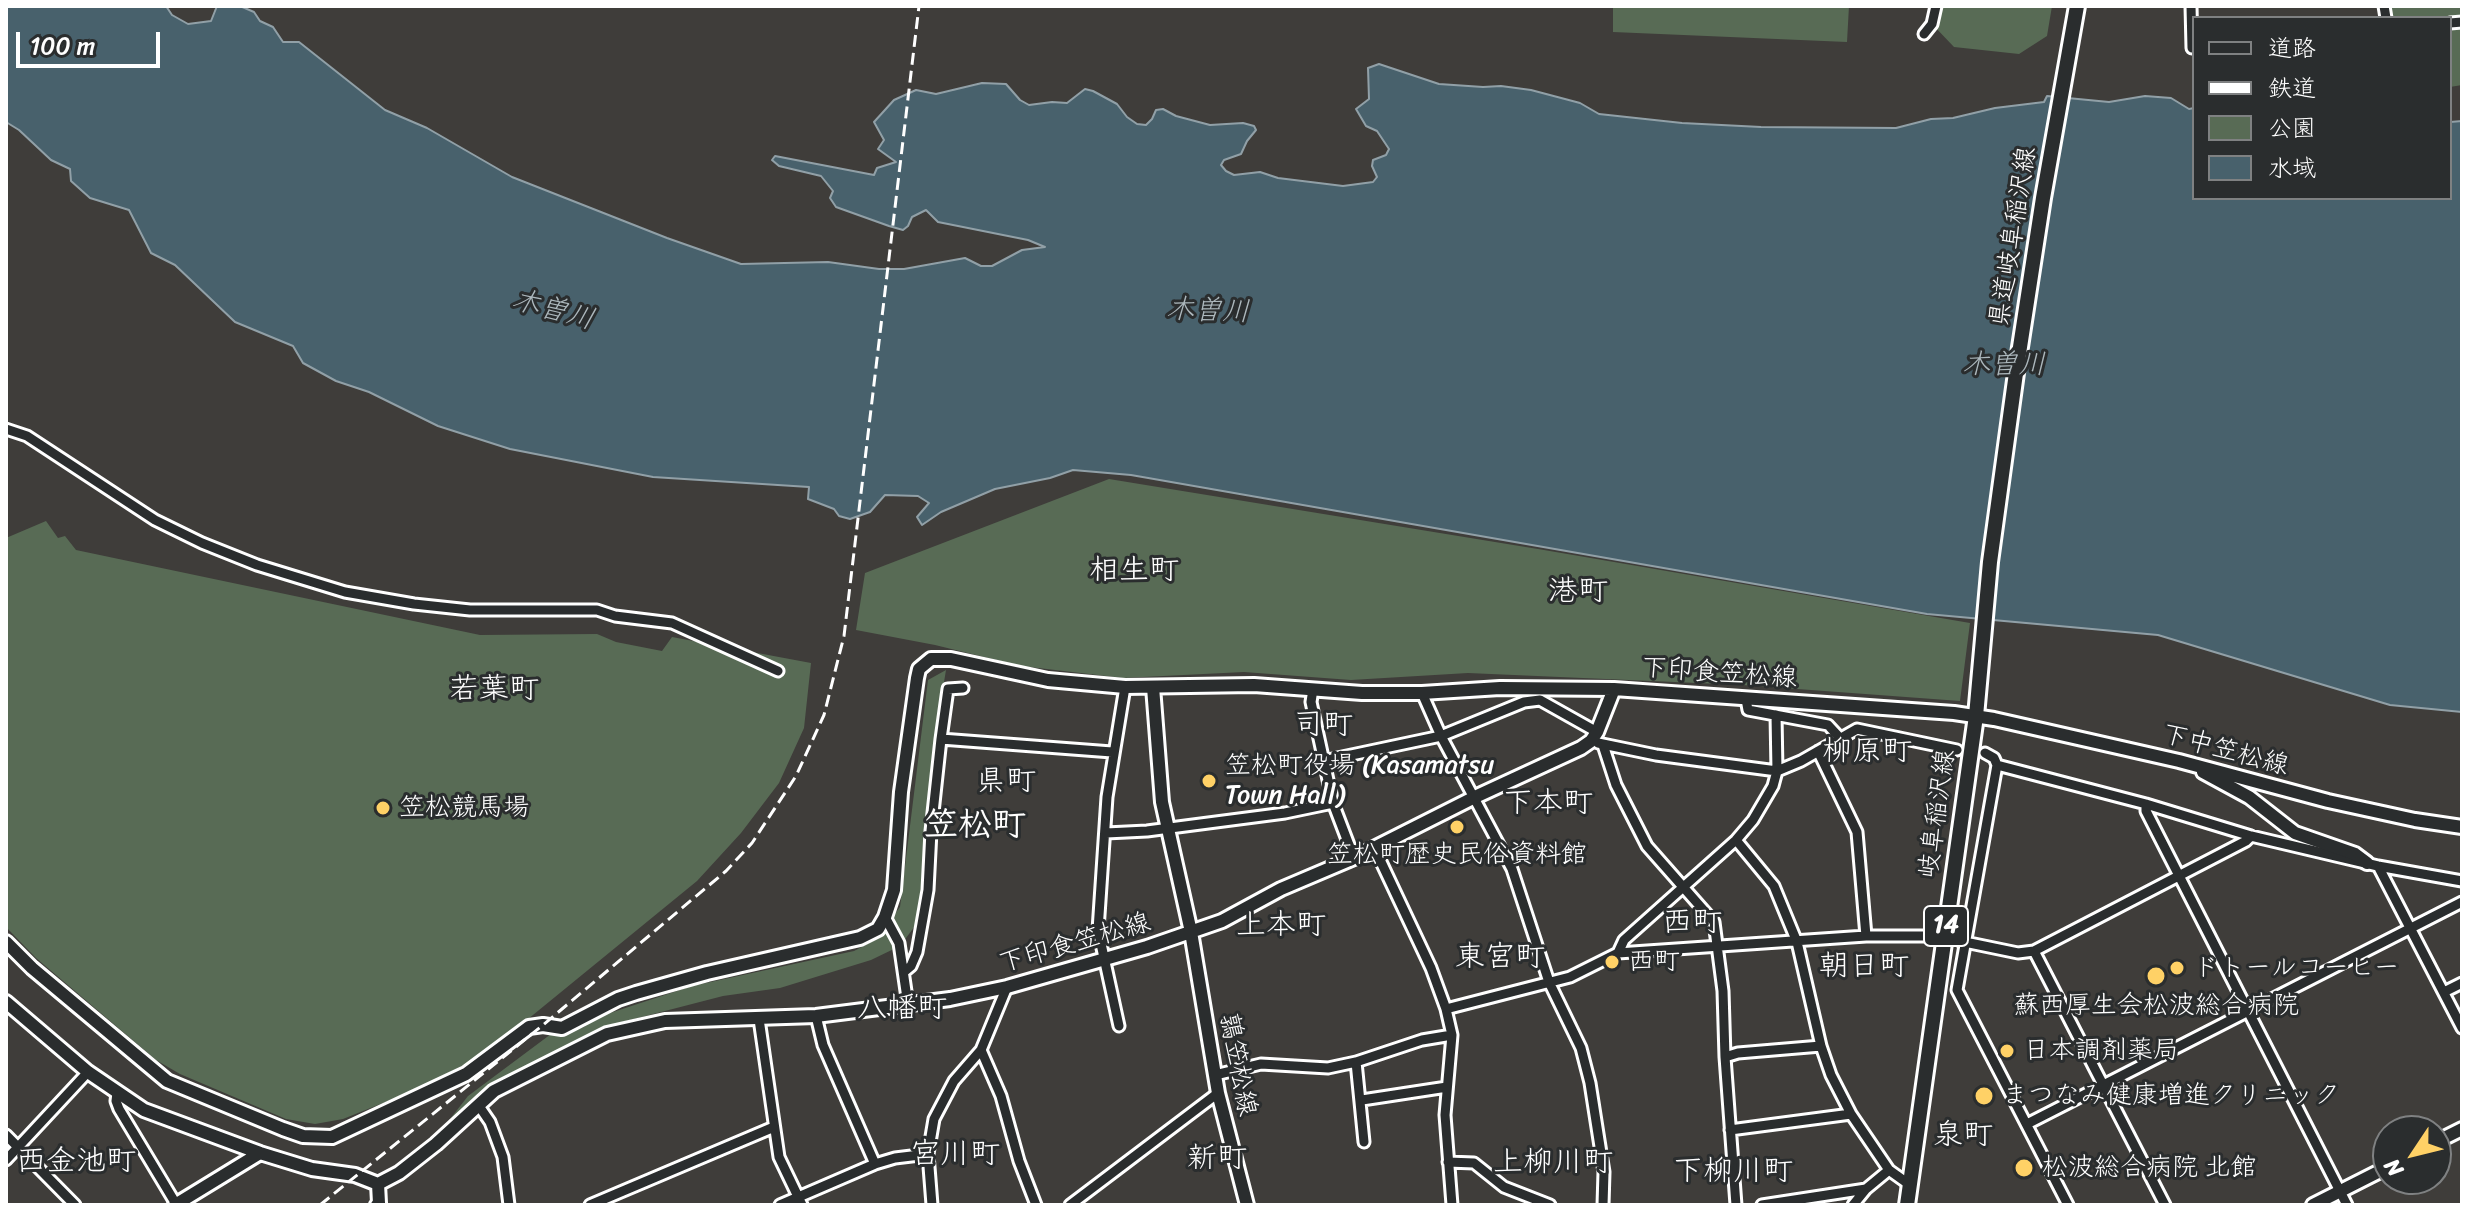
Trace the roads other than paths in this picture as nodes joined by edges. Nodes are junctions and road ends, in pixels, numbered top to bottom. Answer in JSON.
{"nodes":[{"id":1,"x":1936,"y":6,"type":"edge"},
{"id":2,"x":2077,"y":6,"type":"edge"},
{"id":3,"x":2191,"y":6,"type":"edge"},
{"id":4,"x":1924,"y":34,"type":"dead end"},
{"id":5,"x":2192,"y":48,"type":"dead end"},
{"id":6,"x":6,"y":429,"type":"edge"},
{"id":7,"x":1982,"y":667,"type":"joint"},
{"id":8,"x":778,"y":671,"type":"dead end"},
{"id":9,"x":1125,"y":687,"type":"junction"},
{"id":10,"x":1153,"y":687,"type":"junction"},
{"id":11,"x":963,"y":688,"type":"dead end"},
{"id":12,"x":1313,"y":689,"type":"junction"},
{"id":13,"x":1614,"y":689,"type":"junction"},
{"id":14,"x":1422,"y":693,"type":"junction"},
{"id":15,"x":1746,"y":699,"type":"junction"},
{"id":16,"x":1776,"y":715,"type":"junction"},
{"id":17,"x":1976,"y":716,"type":"junction"},
{"id":18,"x":1441,"y":736,"type":"junction"},
{"id":19,"x":1840,"y":738,"type":"junction"},
{"id":20,"x":941,"y":739,"type":"junction"},
{"id":21,"x":1597,"y":739,"type":"junction"},
{"id":22,"x":1957,"y":750,"type":"dead end"},
{"id":23,"x":1818,"y":751,"type":"junction"},
{"id":24,"x":1112,"y":752,"type":"junction"},
{"id":25,"x":1985,"y":753,"type":"dead end"},
{"id":26,"x":1323,"y":761,"type":"junction"},
{"id":27,"x":2179,"y":761,"type":"junction"},
{"id":28,"x":1997,"y":765,"type":"junction"},
{"id":29,"x":1777,"y":771,"type":"junction"},
{"id":30,"x":1475,"y":797,"type":"junction"},
{"id":31,"x":1333,"y":803,"type":"junction"},
{"id":32,"x":2146,"y":804,"type":"junction"},
{"id":33,"x":2462,"y":827,"type":"edge"},
{"id":34,"x":1167,"y":828,"type":"junction"},
{"id":35,"x":1106,"y":833,"type":"junction"},
{"id":36,"x":2251,"y":836,"type":"junction"},
{"id":37,"x":1736,"y":840,"type":"junction"},
{"id":38,"x":1374,"y":847,"type":"junction"},
{"id":39,"x":1354,"y":858,"type":"junction"},
{"id":40,"x":2372,"y":864,"type":"junction"},
{"id":41,"x":2179,"y":875,"type":"junction"},
{"id":42,"x":2462,"y":881,"type":"edge"},
{"id":43,"x":1683,"y":889,"type":"junction"},
{"id":44,"x":2462,"y":902,"type":"edge"},
{"id":45,"x":885,"y":917,"type":"junction"},
{"id":46,"x":2411,"y":928,"type":"junction"},
{"id":47,"x":1191,"y":932,"type":"junction"},
{"id":48,"x":1866,"y":936,"type":"junction"},
{"id":49,"x":1930,"y":936,"type":"dead end"},
{"id":50,"x":6,"y":942,"type":"edge"},
{"id":51,"x":1797,"y":942,"type":"junction"},
{"id":52,"x":1964,"y":942,"type":"junction"},
{"id":53,"x":1719,"y":946,"type":"junction"},
{"id":54,"x":2034,"y":951,"type":"junction"},
{"id":55,"x":1618,"y":953,"type":"junction"},
{"id":56,"x":1103,"y":959,"type":"junction"},
{"id":57,"x":905,"y":971,"type":"junction"},
{"id":58,"x":1549,"y":982,"type":"junction"},
{"id":59,"x":2462,"y":983,"type":"edge"},
{"id":60,"x":1007,"y":987,"type":"junction"},
{"id":61,"x":2444,"y":992,"type":"junction"},
{"id":62,"x":6,"y":1002,"type":"edge"},
{"id":63,"x":908,"y":1005,"type":"junction"},
{"id":64,"x":1446,"y":1009,"type":"junction"},
{"id":65,"x":2248,"y":1011,"type":"junction"},
{"id":66,"x":816,"y":1016,"type":"junction"},
{"id":67,"x":759,"y":1019,"type":"junction"},
{"id":68,"x":1119,"y":1026,"type":"dead end"},
{"id":69,"x":2462,"y":1028,"type":"edge"},
{"id":70,"x":1452,"y":1035,"type":"junction"},
{"id":71,"x":1821,"y":1046,"type":"junction"},
{"id":72,"x":981,"y":1050,"type":"junction"},
{"id":73,"x":1725,"y":1057,"type":"junction"},
{"id":74,"x":1356,"y":1062,"type":"junction"},
{"id":75,"x":88,"y":1072,"type":"junction"},
{"id":76,"x":1215,"y":1075,"type":"junction"},
{"id":77,"x":2103,"y":1086,"type":"junction"},
{"id":78,"x":1447,"y":1087,"type":"junction"},
{"id":79,"x":117,"y":1093,"type":"junction"},
{"id":80,"x":1218,"y":1093,"type":"junction"},
{"id":81,"x":1362,"y":1100,"type":"junction"},
{"id":82,"x":479,"y":1106,"type":"junction"},
{"id":83,"x":1851,"y":1114,"type":"junction"},
{"id":84,"x":2027,"y":1124,"type":"junction"},
{"id":85,"x":774,"y":1127,"type":"junction"},
{"id":86,"x":1730,"y":1130,"type":"junction"},
{"id":87,"x":6,"y":1135,"type":"edge"},
{"id":88,"x":1364,"y":1142,"type":"dead end"},
{"id":89,"x":18,"y":1147,"type":"junction"},
{"id":90,"x":260,"y":1153,"type":"junction"},
{"id":91,"x":928,"y":1154,"type":"junction"},
{"id":92,"x":6,"y":1160,"type":"edge"},
{"id":93,"x":1448,"y":1162,"type":"junction"},
{"id":94,"x":875,"y":1164,"type":"junction"},
{"id":95,"x":1889,"y":1170,"type":"junction"},
{"id":96,"x":2372,"y":1175,"type":"edge"},
{"id":97,"x":378,"y":1184,"type":"junction"},
{"id":98,"x":1910,"y":1185,"type":"junction"},
{"id":99,"x":1866,"y":1189,"type":"junction"},
{"id":100,"x":2340,"y":1191,"type":"junction"},
{"id":101,"x":800,"y":1201,"type":"edge"},
{"id":102,"x":176,"y":1204,"type":"edge"},
{"id":103,"x":75,"y":1205,"type":"edge"},
{"id":104,"x":377,"y":1205,"type":"edge"},
{"id":105,"x":509,"y":1205,"type":"edge"},
{"id":106,"x":590,"y":1205,"type":"edge"},
{"id":107,"x":780,"y":1205,"type":"edge"},
{"id":108,"x":932,"y":1205,"type":"edge"},
{"id":109,"x":1036,"y":1205,"type":"edge"},
{"id":110,"x":1070,"y":1205,"type":"edge"},
{"id":111,"x":1247,"y":1205,"type":"edge"},
{"id":112,"x":1452,"y":1205,"type":"edge"},
{"id":113,"x":1550,"y":1205,"type":"edge"},
{"id":114,"x":1603,"y":1205,"type":"edge"},
{"id":115,"x":1736,"y":1205,"type":"edge"},
{"id":116,"x":1762,"y":1205,"type":"edge"},
{"id":117,"x":1853,"y":1205,"type":"edge"},
{"id":118,"x":1907,"y":1205,"type":"edge"},
{"id":119,"x":2068,"y":1205,"type":"edge"},
{"id":120,"x":2165,"y":1205,"type":"edge"},
{"id":121,"x":2313,"y":1205,"type":"edge"},
{"id":122,"x":2347,"y":1205,"type":"edge"}],
"edges":[{"from":1,"to":4,"type":"street"},
{"from":2,"to":7,"type":"main road","name":"県道岐阜稲沢線","number":"14"},
{"from":3,"to":5,"type":"street"},
{"from":6,"to":8,"type":"street"},
{"from":7,"to":17,"type":"main road","name":"岐阜稲沢線","number":"14"},
{"from":9,"to":10,"type":"main road"},
{"from":9,"to":24,"type":"street"},
{"from":9,"to":45,"type":"main road"},
{"from":10,"to":12,"type":"main road"},
{"from":10,"to":34,"type":"main road","name":"鶉笠松線"},
{"from":11,"to":20,"type":"street"},
{"from":12,"to":14,"type":"main road"},
{"from":12,"to":26,"type":"street"},
{"from":13,"to":14,"type":"main road"},
{"from":13,"to":15,"type":"main road","name":"下印食笠松線"},
{"from":13,"to":21,"type":"main road","name":"下印食笠松線"},
{"from":14,"to":18,"type":"street"},
{"from":15,"to":16,"type":"street"},
{"from":15,"to":17,"type":"main road","name":"下印食笠松線"},
{"from":16,"to":19,"type":"street"},
{"from":16,"to":29,"type":"street"},
{"from":17,"to":27,"type":"main road","name":"下中笠松線"},
{"from":17,"to":98,"type":"main road","name":"岐阜稲沢線","number":"14"},
{"from":18,"to":21,"type":"street"},
{"from":18,"to":26,"type":"street"},
{"from":18,"to":30,"type":"street"},
{"from":19,"to":22,"type":"street"},
{"from":19,"to":23,"type":"street"},
{"from":20,"to":24,"type":"street"},
{"from":20,"to":57,"type":"street"},
{"from":21,"to":29,"type":"street"},
{"from":21,"to":30,"type":"main road","name":"下印食笠松線"},
{"from":21,"to":43,"type":"street"},
{"from":23,"to":29,"type":"street"},
{"from":23,"to":48,"type":"street"},
{"from":24,"to":35,"type":"street"},
{"from":25,"to":28,"type":"street"},
{"from":26,"to":31,"type":"street"},
{"from":27,"to":33,"type":"main road","name":"下中笠松線"},
{"from":27,"to":40,"type":"main road"},
{"from":28,"to":32,"type":"street"},
{"from":28,"to":52,"type":"street"},
{"from":29,"to":37,"type":"street"},
{"from":30,"to":38,"type":"main road","name":"下印食笠松線"},
{"from":30,"to":58,"type":"street"},
{"from":31,"to":34,"type":"street"},
{"from":31,"to":39,"type":"street"},
{"from":32,"to":36,"type":"street"},
{"from":32,"to":41,"type":"street"},
{"from":34,"to":35,"type":"street"},
{"from":34,"to":47,"type":"main road","name":"鶉笠松線"},
{"from":35,"to":56,"type":"street"},
{"from":36,"to":40,"type":"street"},
{"from":36,"to":41,"type":"street"},
{"from":37,"to":43,"type":"street"},
{"from":37,"to":51,"type":"street"},
{"from":38,"to":39,"type":"main road","name":"下印食笠松線"},
{"from":38,"to":64,"type":"street"},
{"from":39,"to":47,"type":"main road","name":"下印食笠松線"},
{"from":40,"to":42,"type":"street"},
{"from":40,"to":46,"type":"street"},
{"from":41,"to":54,"type":"street"},
{"from":41,"to":65,"type":"street"},
{"from":43,"to":53,"type":"street"},
{"from":43,"to":55,"type":"street"},
{"from":44,"to":46,"type":"street"},
{"from":45,"to":50,"type":"main road"},
{"from":45,"to":57,"type":"street"},
{"from":46,"to":61,"type":"street"},
{"from":46,"to":65,"type":"street"},
{"from":47,"to":56,"type":"main road","name":"下印食笠松線"},
{"from":47,"to":76,"type":"main road","name":"鶉笠松線"},
{"from":48,"to":49,"type":"street"},
{"from":48,"to":51,"type":"street"},
{"from":51,"to":53,"type":"street"},
{"from":51,"to":71,"type":"street"},
{"from":52,"to":54,"type":"street"},
{"from":52,"to":84,"type":"street"},
{"from":53,"to":55,"type":"street"},
{"from":53,"to":73,"type":"street"},
{"from":54,"to":77,"type":"street"},
{"from":55,"to":58,"type":"street"},
{"from":56,"to":60,"type":"main road","name":"下印食笠松線"},
{"from":56,"to":68,"type":"street"},
{"from":57,"to":63,"type":"street"},
{"from":58,"to":64,"type":"street"},
{"from":58,"to":114,"type":"street"},
{"from":59,"to":61,"type":"street"},
{"from":60,"to":63,"type":"main road","name":"下印食笠松線"},
{"from":60,"to":72,"type":"street"},
{"from":61,"to":69,"type":"street"},
{"from":62,"to":75,"type":"main road"},
{"from":63,"to":66,"type":"main road","name":"下印食笠松線"},
{"from":64,"to":70,"type":"street"},
{"from":65,"to":77,"type":"street"},
{"from":65,"to":100,"type":"street"},
{"from":66,"to":67,"type":"main road","name":"下印食笠松線"},
{"from":66,"to":94,"type":"street"},
{"from":67,"to":82,"type":"main road","name":"下印食笠松線"},
{"from":67,"to":85,"type":"street"},
{"from":70,"to":74,"type":"street"},
{"from":70,"to":78,"type":"street"},
{"from":71,"to":73,"type":"street"},
{"from":71,"to":83,"type":"street"},
{"from":72,"to":91,"type":"street"},
{"from":72,"to":109,"type":"street"},
{"from":73,"to":86,"type":"street"},
{"from":74,"to":76,"type":"street"},
{"from":74,"to":81,"type":"street"},
{"from":75,"to":79,"type":"main road"},
{"from":75,"to":89,"type":"street"},
{"from":76,"to":80,"type":"main road","name":"鶉笠松線"},
{"from":77,"to":84,"type":"street"},
{"from":77,"to":120,"type":"street"},
{"from":78,"to":81,"type":"street"},
{"from":78,"to":93,"type":"street"},
{"from":79,"to":90,"type":"main road"},
{"from":79,"to":102,"type":"street"},
{"from":80,"to":110,"type":"street"},
{"from":80,"to":111,"type":"main road","name":"鶉笠松線"},
{"from":81,"to":88,"type":"street"},
{"from":82,"to":97,"type":"main road","name":"下印食笠松線"},
{"from":82,"to":105,"type":"street"},
{"from":83,"to":86,"type":"street"},
{"from":83,"to":95,"type":"street"},
{"from":84,"to":119,"type":"street"},
{"from":85,"to":101,"type":"street"},
{"from":85,"to":106,"type":"street"},
{"from":86,"to":115,"type":"street"},
{"from":87,"to":89,"type":"street"},
{"from":89,"to":92,"type":"street"},
{"from":89,"to":103,"type":"street"},
{"from":90,"to":97,"type":"main road"},
{"from":90,"to":102,"type":"main road"},
{"from":91,"to":94,"type":"street"},
{"from":91,"to":108,"type":"street"},
{"from":93,"to":112,"type":"street"},
{"from":93,"to":113,"type":"street"},
{"from":94,"to":101,"type":"street"},
{"from":95,"to":98,"type":"street"},
{"from":95,"to":99,"type":"street"},
{"from":96,"to":100,"type":"main road"},
{"from":97,"to":104,"type":"main road"},
{"from":98,"to":118,"type":"main road","name":"岐阜稲沢線","number":"14"},
{"from":99,"to":116,"type":"street"},
{"from":99,"to":117,"type":"street"},
{"from":100,"to":121,"type":"main road"},
{"from":100,"to":122,"type":"street"},
{"from":101,"to":107,"type":"street"}]}
